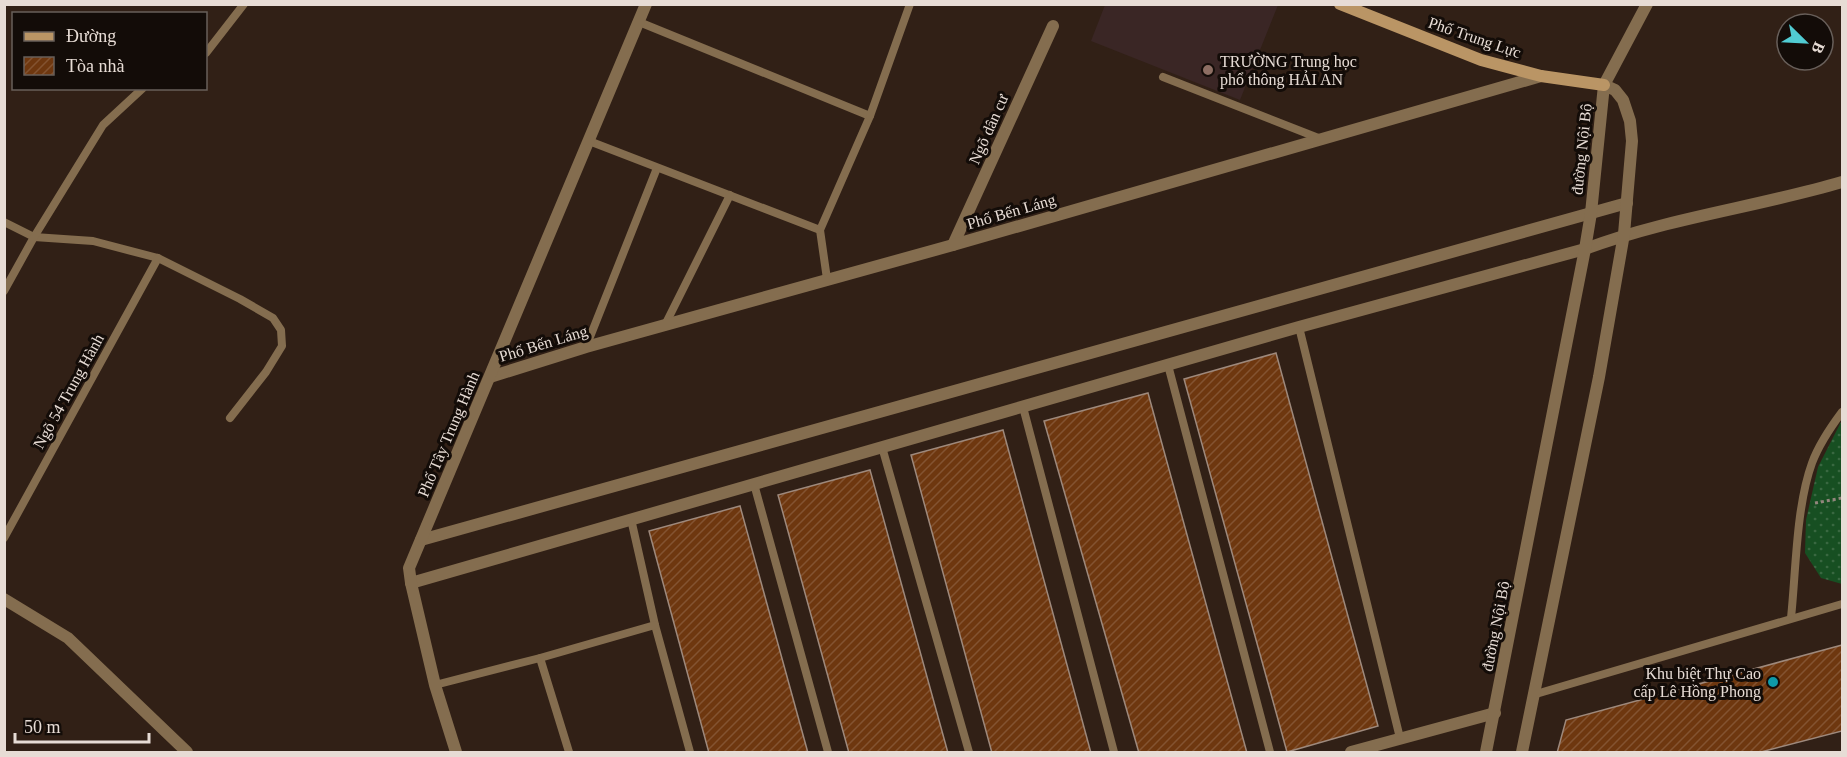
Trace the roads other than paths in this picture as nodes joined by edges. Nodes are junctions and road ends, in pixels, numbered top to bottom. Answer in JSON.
{"nodes":[{"id":1,"x":244,"y":4,"type":"edge"},
{"id":2,"x":646,"y":4,"type":"edge"},
{"id":3,"x":910,"y":4,"type":"edge"},
{"id":4,"x":1340,"y":4,"type":"edge"},
{"id":5,"x":1647,"y":4,"type":"edge"},
{"id":6,"x":639,"y":22,"type":"junction"},
{"id":7,"x":1053,"y":26,"type":"dead end"},
{"id":8,"x":207,"y":52,"type":"edge"},
{"id":9,"x":1163,"y":76,"type":"dead end"},
{"id":10,"x":1541,"y":76,"type":"junction"},
{"id":11,"x":1604,"y":85,"type":"junction"},
{"id":12,"x":141,"y":90,"type":"edge"},
{"id":13,"x":870,"y":116,"type":"junction"},
{"id":14,"x":1321,"y":139,"type":"junction"},
{"id":15,"x":589,"y":141,"type":"junction"},
{"id":16,"x":657,"y":168,"type":"junction"},
{"id":17,"x":1842,"y":182,"type":"edge"},
{"id":18,"x":730,"y":195,"type":"junction"},
{"id":19,"x":1627,"y":202,"type":"junction"},
{"id":20,"x":1591,"y":213,"type":"junction"},
{"id":21,"x":4,"y":222,"type":"edge"},
{"id":22,"x":820,"y":230,"type":"junction"},
{"id":23,"x":1624,"y":234,"type":"junction"},
{"id":24,"x":34,"y":237,"type":"junction"},
{"id":25,"x":953,"y":245,"type":"junction"},
{"id":26,"x":1585,"y":249,"type":"junction"},
{"id":27,"x":158,"y":258,"type":"junction"},
{"id":28,"x":827,"y":279,"type":"junction"},
{"id":29,"x":4,"y":291,"type":"edge"},
{"id":30,"x":665,"y":325,"type":"junction"},
{"id":31,"x":1299,"y":327,"type":"junction"},
{"id":32,"x":586,"y":347,"type":"junction"},
{"id":33,"x":1168,"y":365,"type":"junction"},
{"id":34,"x":490,"y":376,"type":"junction"},
{"id":35,"x":1023,"y":407,"type":"junction"},
{"id":36,"x":1842,"y":412,"type":"edge"},
{"id":37,"x":230,"y":418,"type":"dead end"},
{"id":38,"x":882,"y":447,"type":"junction"},
{"id":39,"x":754,"y":484,"type":"junction"},
{"id":40,"x":632,"y":519,"type":"junction"},
{"id":41,"x":4,"y":538,"type":"edge"},
{"id":42,"x":421,"y":540,"type":"junction"},
{"id":43,"x":411,"y":583,"type":"junction"},
{"id":44,"x":4,"y":599,"type":"edge"},
{"id":45,"x":1842,"y":604,"type":"edge"},
{"id":46,"x":1791,"y":618,"type":"junction"},
{"id":47,"x":655,"y":625,"type":"junction"},
{"id":48,"x":540,"y":658,"type":"junction"},
{"id":49,"x":435,"y":685,"type":"junction"},
{"id":50,"x":1536,"y":694,"type":"junction"},
{"id":51,"x":1495,"y":713,"type":"junction"},
{"id":52,"x":1400,"y":738,"type":"junction"},
{"id":53,"x":187,"y":753,"type":"edge"},
{"id":54,"x":456,"y":753,"type":"edge"},
{"id":55,"x":569,"y":753,"type":"edge"},
{"id":56,"x":690,"y":753,"type":"edge"},
{"id":57,"x":828,"y":753,"type":"edge"},
{"id":58,"x":969,"y":753,"type":"edge"},
{"id":59,"x":1114,"y":753,"type":"edge"},
{"id":60,"x":1270,"y":753,"type":"edge"},
{"id":61,"x":1351,"y":753,"type":"edge"},
{"id":62,"x":1486,"y":753,"type":"edge"},
{"id":63,"x":1522,"y":753,"type":"edge"}],
"edges":[{"from":1,"to":8,"type":"lane"},
{"from":2,"to":6,"type":"street","name":"Phố Tây Trung Hành"},
{"from":3,"to":13,"type":"lane"},
{"from":4,"to":10,"type":"street","name":"Phố Trung Lực"},
{"from":5,"to":11,"type":"street"},
{"from":6,"to":13,"type":"lane"},
{"from":6,"to":15,"type":"street","name":"Phố Tây Trung Hành"},
{"from":7,"to":25,"type":"street","name":"Ngõ dân cư"},
{"from":9,"to":14,"type":"lane"},
{"from":10,"to":11,"type":"street","name":"Phố Trung Lực"},
{"from":10,"to":14,"type":"street","name":"Phố Bến Láng"},
{"from":11,"to":19,"type":"street","name":"đường Nội Bộ"},
{"from":11,"to":20,"type":"street","name":"đường Nội Bộ"},
{"from":12,"to":24,"type":"lane"},
{"from":13,"to":22,"type":"lane"},
{"from":14,"to":25,"type":"street","name":"Phố Bến Láng"},
{"from":15,"to":16,"type":"lane"},
{"from":15,"to":34,"type":"street","name":"Phố Tây Trung Hành"},
{"from":16,"to":18,"type":"lane"},
{"from":16,"to":32,"type":"lane"},
{"from":17,"to":23,"type":"street"},
{"from":18,"to":22,"type":"lane"},
{"from":18,"to":30,"type":"lane"},
{"from":19,"to":20,"type":"street"},
{"from":19,"to":23,"type":"street","name":"đường Nội Bộ"},
{"from":20,"to":26,"type":"street","name":"đường Nội Bộ"},
{"from":20,"to":42,"type":"street"},
{"from":21,"to":24,"type":"lane"},
{"from":22,"to":28,"type":"lane"},
{"from":23,"to":26,"type":"street"},
{"from":23,"to":50,"type":"street","name":"đường Nội Bộ"},
{"from":24,"to":27,"type":"lane"},
{"from":24,"to":29,"type":"lane"},
{"from":25,"to":28,"type":"street","name":"Phố Bến Láng"},
{"from":26,"to":31,"type":"street"},
{"from":26,"to":51,"type":"street","name":"đường Nội Bộ"},
{"from":27,"to":37,"type":"lane"},
{"from":27,"to":41,"type":"lane","name":"Ngõ 54 Trung Hành"},
{"from":28,"to":30,"type":"street","name":"Phố Bến Láng"},
{"from":30,"to":32,"type":"street","name":"Phố Bến Láng"},
{"from":31,"to":33,"type":"street"},
{"from":31,"to":52,"type":"lane"},
{"from":32,"to":34,"type":"street","name":"Phố Bến Láng"},
{"from":33,"to":35,"type":"street"},
{"from":33,"to":60,"type":"lane"},
{"from":34,"to":42,"type":"street","name":"Phố Tây Trung Hành"},
{"from":35,"to":38,"type":"street"},
{"from":35,"to":59,"type":"lane"},
{"from":36,"to":46,"type":"lane"},
{"from":38,"to":39,"type":"street"},
{"from":38,"to":58,"type":"lane"},
{"from":39,"to":40,"type":"street"},
{"from":39,"to":57,"type":"lane"},
{"from":40,"to":43,"type":"street"},
{"from":40,"to":47,"type":"lane"},
{"from":42,"to":43,"type":"street","name":"Phố Tây Trung Hành"},
{"from":43,"to":49,"type":"street","name":"Phố Tây Trung Hành"},
{"from":44,"to":53,"type":"street"},
{"from":45,"to":46,"type":"lane"},
{"from":46,"to":50,"type":"lane"},
{"from":47,"to":48,"type":"lane"},
{"from":47,"to":56,"type":"lane"},
{"from":48,"to":49,"type":"lane"},
{"from":48,"to":55,"type":"lane"},
{"from":49,"to":54,"type":"street","name":"Phố Tây Trung Hành"},
{"from":50,"to":63,"type":"street","name":"đường Nội Bộ"},
{"from":51,"to":52,"type":"street"},
{"from":51,"to":62,"type":"street","name":"đường Nội Bộ"},
{"from":52,"to":61,"type":"street"}]}
